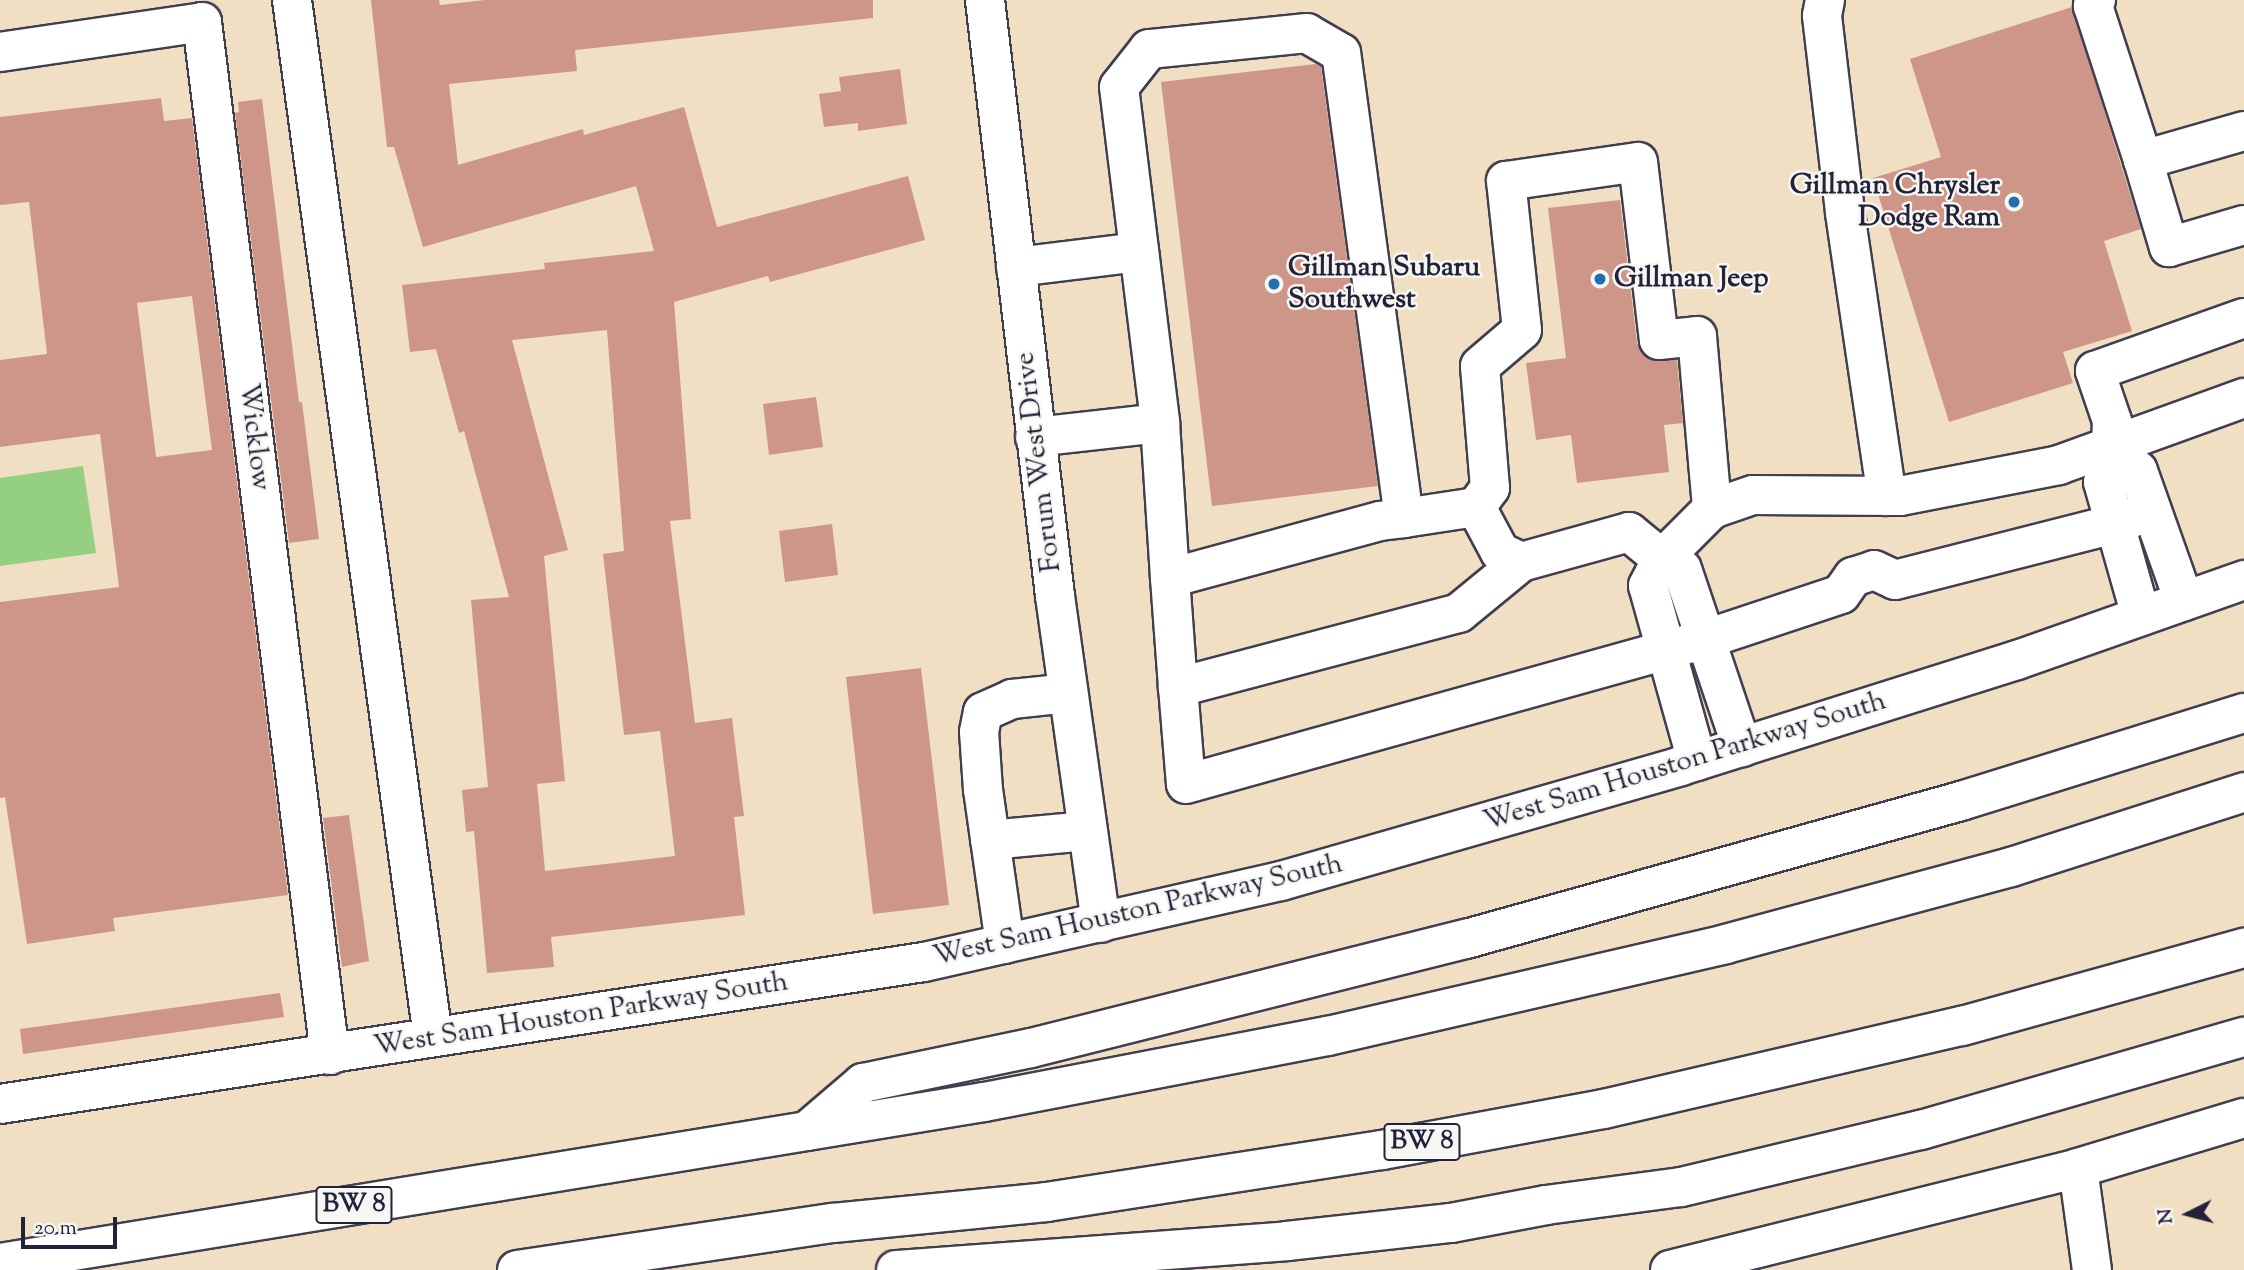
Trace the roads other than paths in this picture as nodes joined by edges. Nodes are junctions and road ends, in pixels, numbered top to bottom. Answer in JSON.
{"nodes":[{"id":1,"x":292,"y":0,"type":"edge"},
{"id":2,"x":985,"y":0,"type":"edge"},
{"id":3,"x":1825,"y":0,"type":"edge"},
{"id":4,"x":2096,"y":0,"type":"edge"},
{"id":5,"x":0,"y":52,"type":"edge"},
{"id":6,"x":2244,"y":131,"type":"edge"},
{"id":7,"x":2143,"y":160,"type":"junction"},
{"id":8,"x":2244,"y":225,"type":"edge"},
{"id":9,"x":1139,"y":252,"type":"junction"},
{"id":10,"x":1016,"y":267,"type":"junction"},
{"id":11,"x":2244,"y":318,"type":"edge"},
{"id":12,"x":2244,"y":398,"type":"edge"},
{"id":13,"x":1160,"y":423,"type":"junction"},
{"id":14,"x":1035,"y":437,"type":"junction"},
{"id":15,"x":2111,"y":448,"type":"junction"},
{"id":16,"x":1887,"y":496,"type":"junction"},
{"id":17,"x":1476,"y":507,"type":"junction"},
{"id":18,"x":1712,"y":509,"type":"junction"},
{"id":19,"x":2152,"y":510,"type":"junction"},
{"id":20,"x":1404,"y":518,"type":"junction"},
{"id":21,"x":2114,"y":524,"type":"junction"},
{"id":22,"x":1662,"y":559,"type":"junction"},
{"id":23,"x":1521,"y":562,"type":"junction"},
{"id":24,"x":1170,"y":578,"type":"junction"},
{"id":25,"x":2244,"y":580,"type":"edge"},
{"id":26,"x":2184,"y":601,"type":"junction"},
{"id":27,"x":2141,"y":616,"type":"junction"},
{"id":28,"x":1706,"y":639,"type":"junction"},
{"id":29,"x":1666,"y":650,"type":"junction"},
{"id":30,"x":1178,"y":687,"type":"junction"},
{"id":31,"x":1068,"y":693,"type":"junction"},
{"id":32,"x":2244,"y":713,"type":"edge"},
{"id":33,"x":1742,"y":747,"type":"junction"},
{"id":34,"x":1698,"y":761,"type":"junction"},
{"id":35,"x":2244,"y":792,"type":"edge"},
{"id":36,"x":1087,"y":831,"type":"junction"},
{"id":37,"x":990,"y":839,"type":"junction"},
{"id":38,"x":1101,"y":923,"type":"junction"},
{"id":39,"x":1006,"y":944,"type":"junction"},
{"id":40,"x":2244,"y":948,"type":"edge"},
{"id":41,"x":433,"y":1037,"type":"junction"},
{"id":42,"x":2244,"y":1037,"type":"edge"},
{"id":43,"x":330,"y":1055,"type":"junction"},
{"id":44,"x":0,"y":1104,"type":"edge"},
{"id":45,"x":2244,"y":1118,"type":"edge"},
{"id":46,"x":807,"y":1131,"type":"junction"},
{"id":47,"x":2078,"y":1168,"type":"junction"},
{"id":48,"x":585,"y":1259,"type":"junction"},
{"id":49,"x":0,"y":1263,"type":"edge"},
{"id":50,"x":517,"y":1270,"type":"edge"},
{"id":51,"x":646,"y":1270,"type":"edge"},
{"id":52,"x":896,"y":1270,"type":"edge"},
{"id":53,"x":1670,"y":1270,"type":"edge"},
{"id":54,"x":2092,"y":1270,"type":"edge"}],
"edges":[{"from":1,"to":41,"type":"main road"},
{"from":2,"to":10,"type":"main road","name":"Forum West Drive"},
{"from":3,"to":16,"type":"main road"},
{"from":4,"to":7,"type":"main road"},
{"from":5,"to":43,"type":"main road","name":"Wicklow"},
{"from":6,"to":7,"type":"main road"},
{"from":7,"to":8,"type":"main road"},
{"from":9,"to":10,"type":"main road"},
{"from":9,"to":13,"type":"main road"},
{"from":9,"to":20,"type":"main road"},
{"from":10,"to":14,"type":"main road","name":"Forum West Drive"},
{"from":11,"to":15,"type":"main road"},
{"from":12,"to":15,"type":"main road"},
{"from":13,"to":14,"type":"main road"},
{"from":13,"to":24,"type":"main road"},
{"from":14,"to":31,"type":"main road","name":"Forum West Drive"},
{"from":15,"to":16,"type":"main road"},
{"from":15,"to":19,"type":"main road"},
{"from":15,"to":21,"type":"main road"},
{"from":16,"to":18,"type":"main road"},
{"from":17,"to":18,"type":"main road"},
{"from":17,"to":20,"type":"main road"},
{"from":17,"to":23,"type":"main road"},
{"from":18,"to":22,"type":"main road"},
{"from":19,"to":21,"type":"main road"},
{"from":19,"to":26,"type":"main road"},
{"from":20,"to":24,"type":"main road"},
{"from":21,"to":27,"type":"main road"},
{"from":21,"to":28,"type":"main road"},
{"from":22,"to":23,"type":"main road"},
{"from":22,"to":28,"type":"main road"},
{"from":22,"to":29,"type":"main road"},
{"from":23,"to":30,"type":"main road"},
{"from":24,"to":30,"type":"main road"},
{"from":25,"to":26,"type":"main road","name":"West Sam Houston Parkway South"},
{"from":26,"to":27,"type":"main road","name":"West Sam Houston Parkway South"},
{"from":27,"to":33,"type":"main road","name":"West Sam Houston Parkway South"},
{"from":28,"to":29,"type":"main road"},
{"from":28,"to":33,"type":"main road"},
{"from":29,"to":30,"type":"main road"},
{"from":29,"to":34,"type":"main road"},
{"from":31,"to":36,"type":"main road","name":"Forum West Drive"},
{"from":31,"to":37,"type":"main road"},
{"from":32,"to":46,"type":"main road"},
{"from":33,"to":34,"type":"main road","name":"West Sam Houston Parkway South"},
{"from":34,"to":38,"type":"main road","name":"West Sam Houston Parkway South"},
{"from":35,"to":46,"type":"main road","number":"BW 8"},
{"from":36,"to":37,"type":"main road"},
{"from":36,"to":38,"type":"main road","name":"Forum West Drive"},
{"from":37,"to":39,"type":"main road"},
{"from":38,"to":39,"type":"main road","name":"West Sam Houston Parkway South"},
{"from":39,"to":41,"type":"main road","name":"West Sam Houston Parkway South"},
{"from":40,"to":48,"type":"main road","number":"BW 8"},
{"from":41,"to":43,"type":"main road","name":"West Sam Houston Parkway South"},
{"from":42,"to":52,"type":"main road"},
{"from":43,"to":44,"type":"main road","name":"West Sam Houston Parkway South"},
{"from":45,"to":47,"type":"main road"},
{"from":46,"to":49,"type":"main road","number":"BW 8"},
{"from":47,"to":53,"type":"main road"},
{"from":47,"to":54,"type":"main road"},
{"from":48,"to":50,"type":"main road","number":"BW 8"},
{"from":48,"to":51,"type":"main road"}]}
